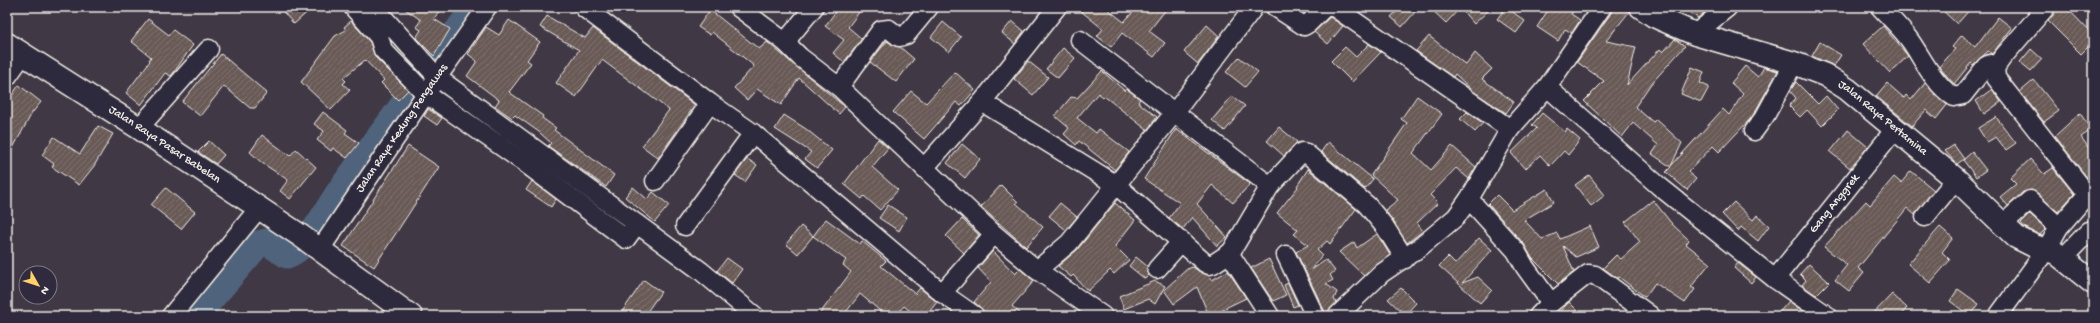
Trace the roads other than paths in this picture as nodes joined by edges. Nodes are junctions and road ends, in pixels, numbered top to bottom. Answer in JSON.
{"nodes":[{"id":1,"x":353,"y":7,"type":"edge"},
{"id":2,"x":374,"y":7,"type":"edge"},
{"id":3,"x":487,"y":7,"type":"edge"},
{"id":4,"x":583,"y":7,"type":"edge"},
{"id":5,"x":738,"y":7,"type":"edge"},
{"id":6,"x":814,"y":7,"type":"edge"},
{"id":7,"x":929,"y":7,"type":"edge"},
{"id":8,"x":1057,"y":7,"type":"edge"},
{"id":9,"x":1254,"y":7,"type":"edge"},
{"id":10,"x":1275,"y":7,"type":"edge"},
{"id":11,"x":1325,"y":7,"type":"edge"},
{"id":12,"x":1334,"y":7,"type":"edge"},
{"id":13,"x":1602,"y":7,"type":"edge"},
{"id":14,"x":1641,"y":7,"type":"edge"},
{"id":15,"x":1728,"y":7,"type":"edge"},
{"id":16,"x":1880,"y":7,"type":"edge"},
{"id":17,"x":2046,"y":7,"type":"edge"},
{"id":18,"x":1695,"y":34,"type":"junction"},
{"id":19,"x":1080,"y":40,"type":"dead end"},
{"id":20,"x":785,"y":42,"type":"junction"},
{"id":21,"x":15,"y":49,"type":"edge"},
{"id":22,"x":209,"y":49,"type":"dead end"},
{"id":23,"x":1794,"y":63,"type":"junction"},
{"id":24,"x":1995,"y":68,"type":"junction"},
{"id":25,"x":7,"y":78,"type":"edge"},
{"id":26,"x":430,"y":80,"type":"junction"},
{"id":27,"x":839,"y":87,"type":"junction"},
{"id":28,"x":1547,"y":87,"type":"junction"},
{"id":29,"x":982,"y":102,"type":"junction"},
{"id":30,"x":710,"y":103,"type":"junction"},
{"id":31,"x":1175,"y":112,"type":"junction"},
{"id":32,"x":139,"y":128,"type":"junction"},
{"id":33,"x":1510,"y":129,"type":"junction"},
{"id":34,"x":1895,"y":129,"type":"junction"},
{"id":35,"x":1754,"y":131,"type":"dead end"},
{"id":36,"x":753,"y":133,"type":"junction"},
{"id":37,"x":924,"y":168,"type":"junction"},
{"id":38,"x":1956,"y":179,"type":"junction"},
{"id":39,"x":655,"y":181,"type":"dead end"},
{"id":40,"x":1115,"y":184,"type":"junction"},
{"id":41,"x":1270,"y":186,"type":"junction"},
{"id":42,"x":2090,"y":191,"type":"edge"},
{"id":43,"x":1469,"y":199,"type":"junction"},
{"id":44,"x":259,"y":208,"type":"junction"},
{"id":45,"x":1925,"y":217,"type":"dead end"},
{"id":46,"x":2003,"y":224,"type":"junction"},
{"id":47,"x":684,"y":226,"type":"dead end"},
{"id":48,"x":2059,"y":226,"type":"junction"},
{"id":49,"x":2093,"y":230,"type":"edge"},
{"id":50,"x":994,"y":234,"type":"junction"},
{"id":51,"x":1182,"y":241,"type":"junction"},
{"id":52,"x":319,"y":251,"type":"junction"},
{"id":53,"x":1231,"y":252,"type":"junction"},
{"id":54,"x":1286,"y":254,"type":"dead end"},
{"id":55,"x":2055,"y":254,"type":"junction"},
{"id":56,"x":1405,"y":259,"type":"junction"},
{"id":57,"x":1157,"y":269,"type":"dead end"},
{"id":58,"x":1037,"y":270,"type":"junction"},
{"id":59,"x":1775,"y":279,"type":"junction"},
{"id":60,"x":2093,"y":283,"type":"edge"},
{"id":61,"x":942,"y":293,"type":"junction"},
{"id":62,"x":1551,"y":303,"type":"junction"},
{"id":63,"x":171,"y":316,"type":"edge"},
{"id":64,"x":411,"y":316,"type":"edge"},
{"id":65,"x":755,"y":316,"type":"edge"},
{"id":66,"x":975,"y":316,"type":"edge"},
{"id":67,"x":1103,"y":316,"type":"edge"},
{"id":68,"x":1270,"y":316,"type":"edge"},
{"id":69,"x":1315,"y":316,"type":"edge"},
{"id":70,"x":1339,"y":316,"type":"edge"},
{"id":71,"x":1538,"y":316,"type":"edge"},
{"id":72,"x":1651,"y":316,"type":"edge"},
{"id":73,"x":1828,"y":316,"type":"edge"},
{"id":74,"x":1998,"y":316,"type":"edge"}],
"edges":[{"from":1,"to":26,"type":"street"},
{"from":2,"to":26,"type":"street"},
{"from":3,"to":26,"type":"street","name":"Jalan Raya Kedung Pengawas"},
{"from":4,"to":30,"type":"street"},
{"from":5,"to":20,"type":"street"},
{"from":6,"to":20,"type":"street"},
{"from":7,"to":27,"type":"street"},
{"from":8,"to":29,"type":"street"},
{"from":9,"to":31,"type":"street"},
{"from":10,"to":11,"type":"street"},
{"from":12,"to":33,"type":"street"},
{"from":13,"to":28,"type":"street"},
{"from":14,"to":18,"type":"main road","name":"Jalan Raya Pertamina"},
{"from":15,"to":18,"type":"street"},
{"from":16,"to":24,"type":"street"},
{"from":17,"to":24,"type":"street"},
{"from":18,"to":23,"type":"main road","name":"Jalan Raya Pertamina"},
{"from":19,"to":31,"type":"street"},
{"from":20,"to":27,"type":"street"},
{"from":21,"to":25,"type":"street"},
{"from":21,"to":32,"type":"main road","name":"Jalan Raya Pasar Babelan"},
{"from":22,"to":32,"type":"street"},
{"from":23,"to":34,"type":"main road","name":"Jalan Raya Pertamina"},
{"from":23,"to":35,"type":"street"},
{"from":24,"to":42,"type":"street"},
{"from":26,"to":52,"type":"street","name":"Jalan Raya Kedung Pengawas"},
{"from":26,"to":65,"type":"street"},
{"from":27,"to":37,"type":"street"},
{"from":28,"to":33,"type":"street"},
{"from":28,"to":59,"type":"street"},
{"from":29,"to":37,"type":"street"},
{"from":29,"to":40,"type":"street"},
{"from":30,"to":36,"type":"street"},
{"from":30,"to":39,"type":"street"},
{"from":31,"to":40,"type":"street"},
{"from":31,"to":41,"type":"street"},
{"from":32,"to":44,"type":"main road","name":"Jalan Raya Pasar Babelan"},
{"from":33,"to":43,"type":"street"},
{"from":34,"to":38,"type":"main road","name":"Jalan Raya Pertamina"},
{"from":34,"to":59,"type":"street","name":"Gang Anggrek"},
{"from":36,"to":47,"type":"street"},
{"from":36,"to":61,"type":"street"},
{"from":37,"to":50,"type":"street"},
{"from":38,"to":45,"type":"street"},
{"from":38,"to":46,"type":"main road","name":"Jalan Raya Pertamina"},
{"from":40,"to":51,"type":"street"},
{"from":40,"to":58,"type":"street"},
{"from":41,"to":53,"type":"street"},
{"from":41,"to":56,"type":"street"},
{"from":42,"to":48,"type":"street"},
{"from":43,"to":56,"type":"street"},
{"from":43,"to":62,"type":"street"},
{"from":44,"to":52,"type":"main road","name":"Jalan Raya Pasar Babelan"},
{"from":44,"to":63,"type":"street"},
{"from":46,"to":48,"type":"street"},
{"from":46,"to":55,"type":"main road","name":"Jalan Raya Pertamina"},
{"from":48,"to":55,"type":"street"},
{"from":49,"to":55,"type":"street"},
{"from":50,"to":58,"type":"street"},
{"from":50,"to":61,"type":"street"},
{"from":51,"to":53,"type":"street"},
{"from":51,"to":57,"type":"street"},
{"from":52,"to":64,"type":"main road","name":"Jalan Raya Pasar Babelan"},
{"from":53,"to":68,"type":"street"},
{"from":54,"to":69,"type":"street"},
{"from":55,"to":60,"type":"main road","name":"Jalan Raya Pertamina"},
{"from":55,"to":74,"type":"street"},
{"from":56,"to":70,"type":"street"},
{"from":58,"to":67,"type":"street"},
{"from":59,"to":73,"type":"street"},
{"from":61,"to":66,"type":"street"},
{"from":62,"to":71,"type":"street"},
{"from":62,"to":72,"type":"street"}]}
